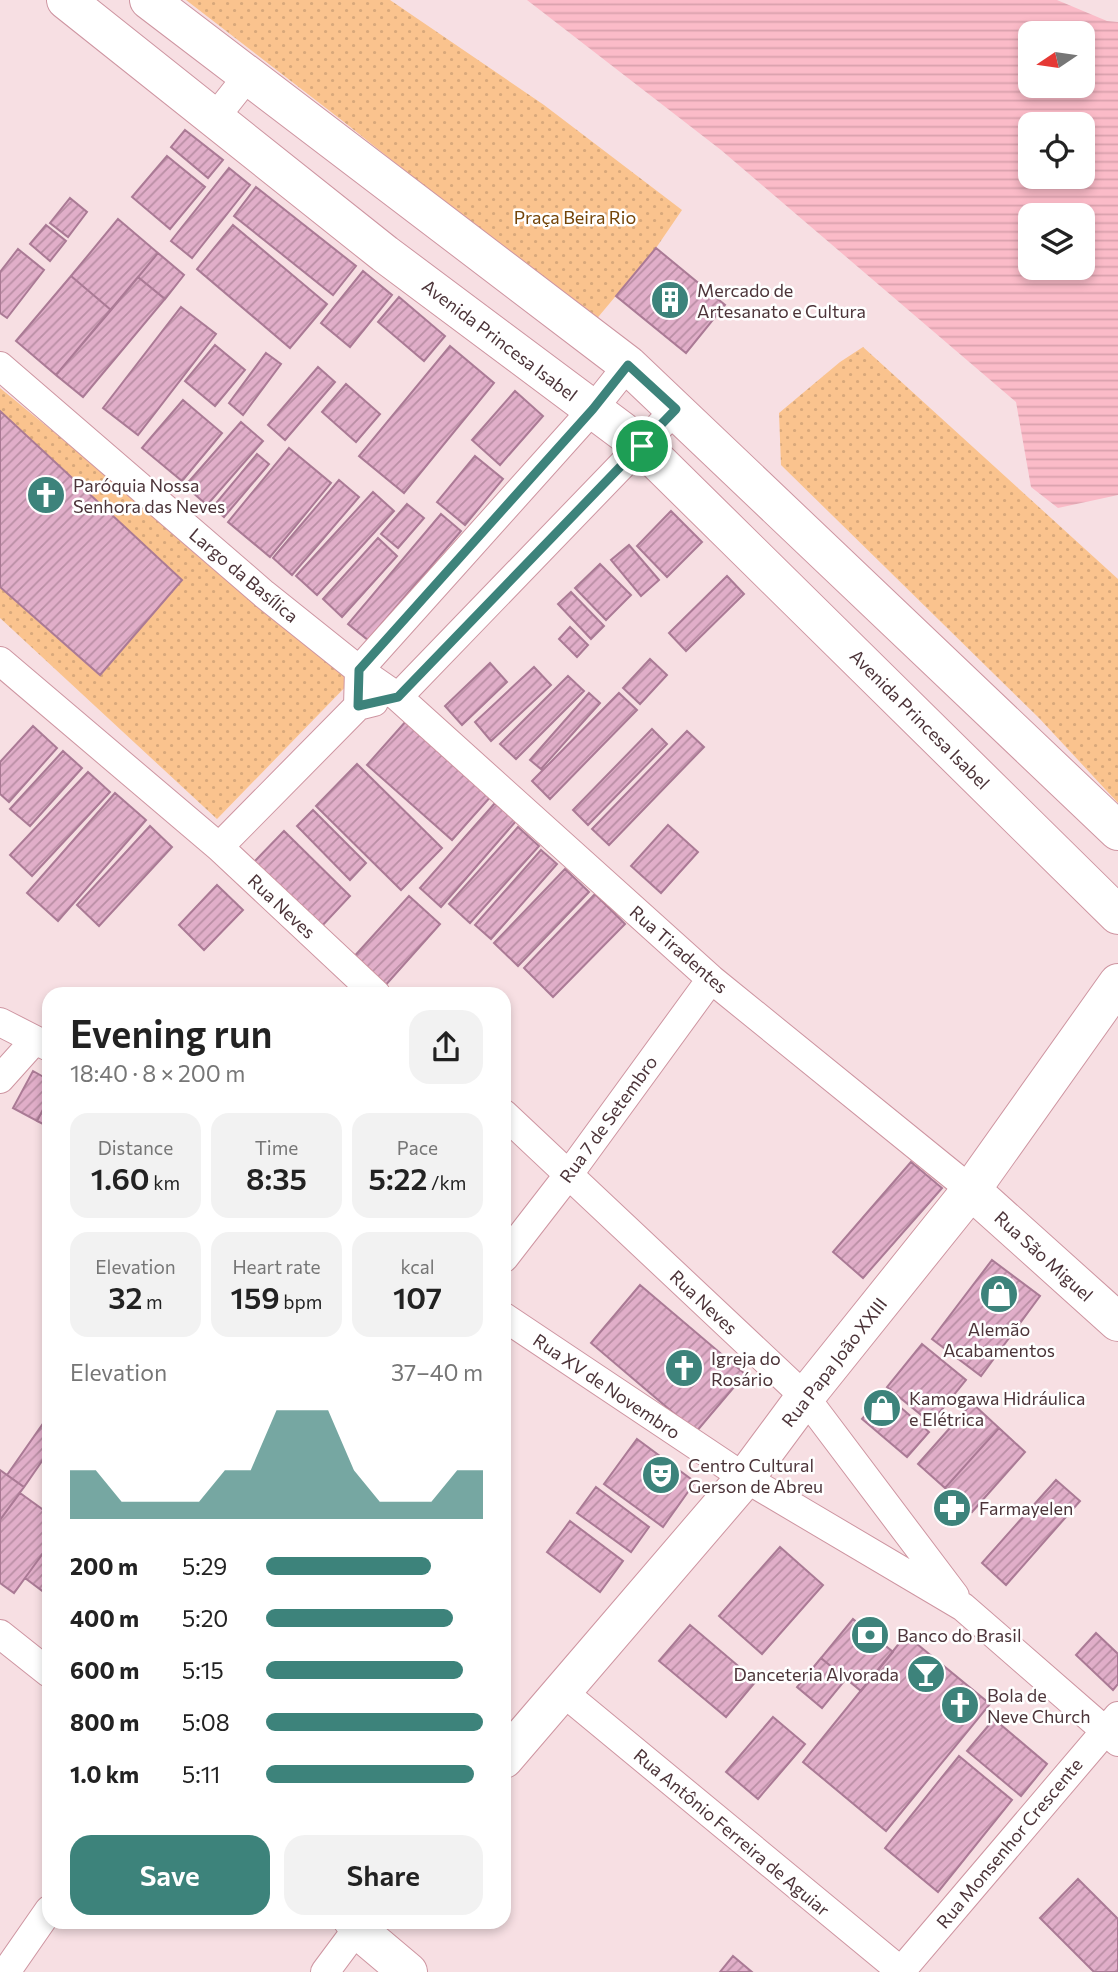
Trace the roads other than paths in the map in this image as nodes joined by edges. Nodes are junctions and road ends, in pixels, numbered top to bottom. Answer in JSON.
{"nodes":[{"id":1,"x":66,"y":0,"type":"edge"},
{"id":2,"x":149,"y":0,"type":"edge"},
{"id":3,"x":247,"y":77,"type":"junction"},
{"id":4,"x":214,"y":120,"type":"junction"},
{"id":5,"x":628,"y":365,"type":"junction"},
{"id":6,"x":0,"y":366,"type":"edge"},
{"id":7,"x":593,"y":409,"type":"junction"},
{"id":8,"x":676,"y":409,"type":"junction"},
{"id":9,"x":642,"y":446,"type":"junction"},
{"id":10,"x":0,"y":661,"type":"edge"},
{"id":11,"x":359,"y":670,"type":"junction"},
{"id":12,"x":398,"y":697,"type":"junction"},
{"id":13,"x":358,"y":706,"type":"junction"},
{"id":14,"x":1118,"y":831,"type":"edge"},
{"id":15,"x":219,"y":847,"type":"junction"},
{"id":16,"x":1118,"y":915,"type":"edge"},
{"id":17,"x":710,"y":979,"type":"junction"},
{"id":18,"x":1118,"y":983,"type":"edge"},
{"id":19,"x":369,"y":987,"type":"edge"},
{"id":20,"x":0,"y":1022,"type":"edge"},
{"id":21,"x":42,"y":1044,"type":"edge"},
{"id":22,"x":0,"y":1079,"type":"edge"},
{"id":23,"x":511,"y":1120,"type":"edge"},
{"id":24,"x":569,"y":1174,"type":"junction"},
{"id":25,"x":971,"y":1189,"type":"junction"},
{"id":26,"x":511,"y":1249,"type":"edge"},
{"id":27,"x":511,"y":1322,"type":"edge"},
{"id":28,"x":1118,"y":1322,"type":"edge"},
{"id":29,"x":805,"y":1397,"type":"junction"},
{"id":30,"x":745,"y":1478,"type":"junction"},
{"id":31,"x":963,"y":1607,"type":"junction"},
{"id":32,"x":0,"y":1634,"type":"edge"},
{"id":33,"x":42,"y":1667,"type":"edge"},
{"id":34,"x":563,"y":1692,"type":"junction"},
{"id":35,"x":1113,"y":1730,"type":"edge"},
{"id":36,"x":511,"y":1751,"type":"edge"},
{"id":37,"x":42,"y":1920,"type":"edge"},
{"id":38,"x":353,"y":1929,"type":"edge"},
{"id":39,"x":361,"y":1929,"type":"edge"},
{"id":40,"x":901,"y":1971,"type":"edge"},
{"id":41,"x":6,"y":1972,"type":"edge"},
{"id":42,"x":325,"y":1972,"type":"edge"},
{"id":43,"x":408,"y":1972,"type":"edge"}],
"edges":[{"from":1,"to":4,"type":"main road","name":"Avenida Princesa Isabel"},
{"from":2,"to":3,"type":"main road"},
{"from":3,"to":4,"type":"street"},
{"from":3,"to":5,"type":"main road"},
{"from":4,"to":7,"type":"main road","name":"Avenida Princesa Isabel"},
{"from":5,"to":7,"type":"street"},
{"from":5,"to":8,"type":"main road"},
{"from":6,"to":11,"type":"street","name":"Largo da Basílica"},
{"from":7,"to":9,"type":"main road","name":"Avenida Princesa Isabel"},
{"from":7,"to":11,"type":"street"},
{"from":8,"to":9,"type":"street"},
{"from":8,"to":14,"type":"main road"},
{"from":9,"to":12,"type":"street"},
{"from":9,"to":16,"type":"main road","name":"Avenida Princesa Isabel"},
{"from":10,"to":15,"type":"street"},
{"from":11,"to":12,"type":"street","name":"Largo da Basílica"},
{"from":11,"to":13,"type":"street"},
{"from":12,"to":13,"type":"street"},
{"from":12,"to":17,"type":"street","name":"Rua Tiradentes"},
{"from":13,"to":15,"type":"street"},
{"from":15,"to":19,"type":"street","name":"Rua Neves"},
{"from":17,"to":24,"type":"street","name":"Rua 7 de Setembro"},
{"from":17,"to":25,"type":"street","name":"Rua Tiradentes"},
{"from":18,"to":25,"type":"main road","name":"Rua Papa João XXIII"},
{"from":20,"to":21,"type":"street"},
{"from":21,"to":22,"type":"street"},
{"from":23,"to":24,"type":"street","name":"Rua Neves"},
{"from":24,"to":26,"type":"street","name":"Rua 7 de Setembro"},
{"from":24,"to":29,"type":"street","name":"Rua Neves"},
{"from":25,"to":28,"type":"main road","name":"Rua São Miguel"},
{"from":25,"to":29,"type":"main road","name":"Rua Papa João XXIII"},
{"from":27,"to":30,"type":"street","name":"Rua XV de Novembro"},
{"from":29,"to":30,"type":"main road","name":"Rua Papa João XXIII"},
{"from":29,"to":31,"type":"street","name":"Rua Neves"},
{"from":30,"to":31,"type":"street","name":"Rua XV de Novembro"},
{"from":30,"to":34,"type":"main road","name":"Rua Papa João XXIII"},
{"from":31,"to":35,"type":"street"},
{"from":32,"to":33,"type":"street"},
{"from":34,"to":36,"type":"main road","name":"Rua Papa João XXIII"},
{"from":34,"to":40,"type":"street","name":"Rua Antônio Ferreira de Aguiar"},
{"from":35,"to":40,"type":"street","name":"Rua Monsenhor Crescente"},
{"from":37,"to":41,"type":"street"},
{"from":38,"to":42,"type":"street"},
{"from":39,"to":43,"type":"main road"}]}
